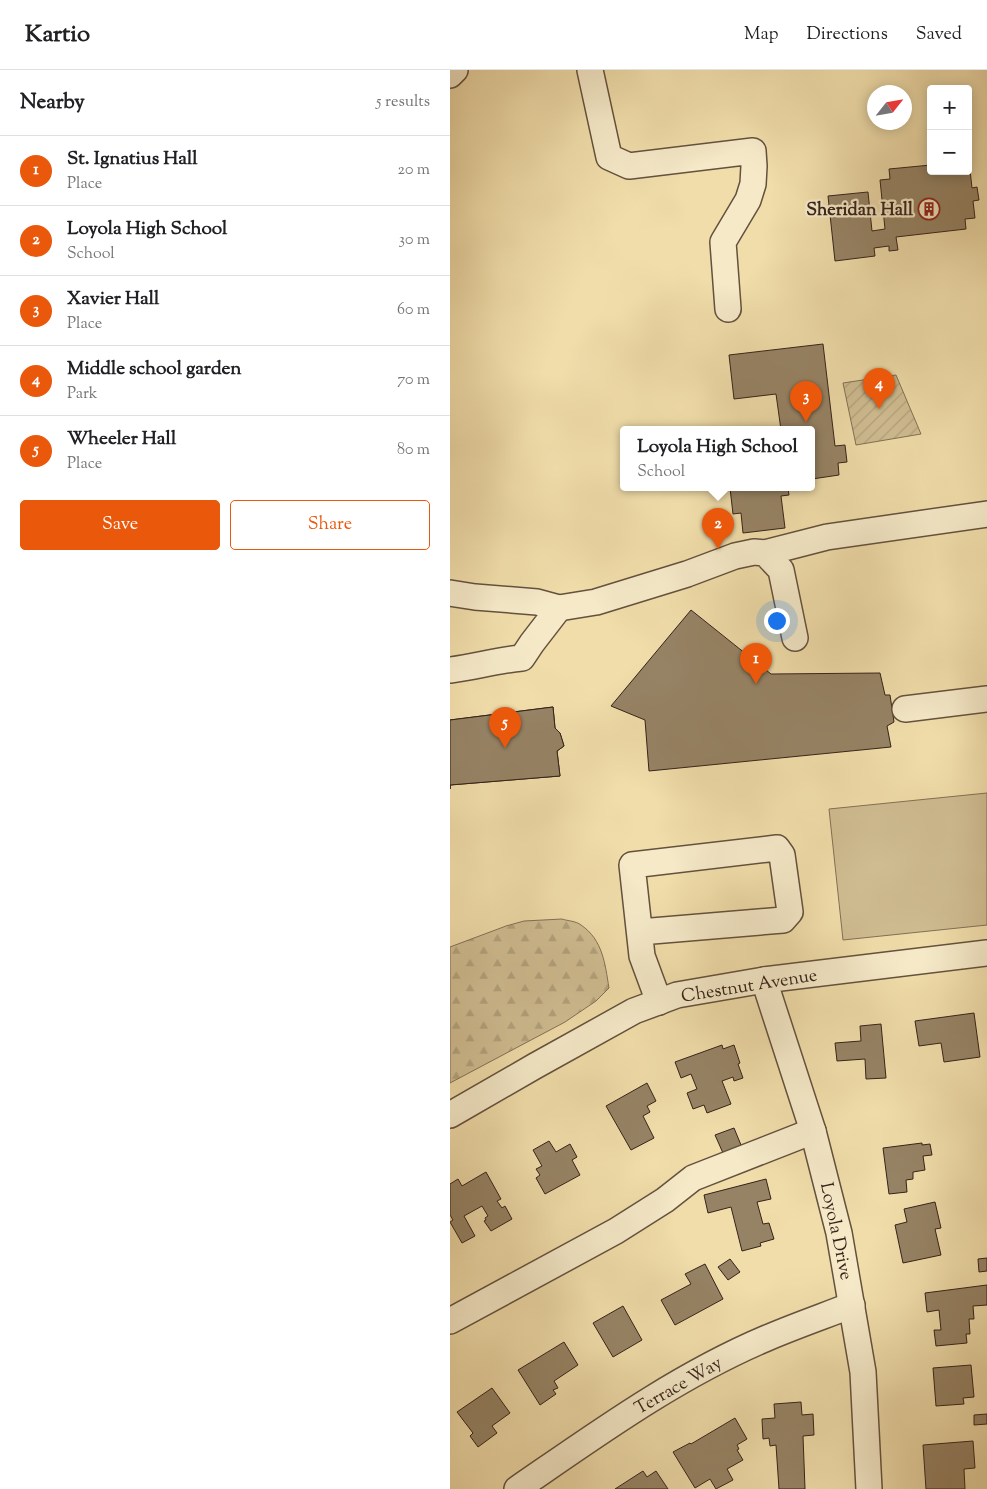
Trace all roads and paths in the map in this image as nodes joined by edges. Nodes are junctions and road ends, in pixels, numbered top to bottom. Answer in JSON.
{"nodes":[{"id":1,"x":455,"y":70,"type":"edge"},
{"id":2,"x":590,"y":70,"type":"edge"},
{"id":3,"x":450,"y":75,"type":"edge"},
{"id":4,"x":728,"y":309,"type":"dead end"},
{"id":5,"x":987,"y":514,"type":"edge"},
{"id":6,"x":765,"y":553,"type":"junction"},
{"id":7,"x":450,"y":593,"type":"edge"},
{"id":8,"x":559,"y":608,"type":"junction"},
{"id":9,"x":795,"y":638,"type":"dead end"},
{"id":10,"x":450,"y":670,"type":"edge"},
{"id":11,"x":987,"y":699,"type":"edge"},
{"id":12,"x":905,"y":709,"type":"dead end"},
{"id":13,"x":640,"y":932,"type":"junction"},
{"id":14,"x":987,"y":952,"type":"edge"},
{"id":15,"x":764,"y":980,"type":"junction"},
{"id":16,"x":659,"y":1002,"type":"junction"},
{"id":17,"x":450,"y":1115,"type":"edge"},
{"id":18,"x":813,"y":1131,"type":"junction"},
{"id":19,"x":852,"y":1305,"type":"junction"},
{"id":20,"x":450,"y":1321,"type":"edge"},
{"id":21,"x":517,"y":1489,"type":"edge"},
{"id":22,"x":869,"y":1489,"type":"edge"}],
"edges":[{"from":1,"to":3,"type":"street"},
{"from":2,"to":4,"type":"street"},
{"from":5,"to":6,"type":"street"},
{"from":6,"to":8,"type":"street"},
{"from":6,"to":9,"type":"street"},
{"from":7,"to":8,"type":"street"},
{"from":8,"to":10,"type":"street"},
{"from":11,"to":12,"type":"street"},
{"from":13,"to":13,"type":"street"},
{"from":13,"to":16,"type":"street"},
{"from":14,"to":15,"type":"street","name":"Chestnut Avenue"},
{"from":15,"to":16,"type":"street","name":"Chestnut Avenue"},
{"from":15,"to":18,"type":"street","name":"Loyola Drive"},
{"from":16,"to":17,"type":"street","name":"Chestnut Avenue"},
{"from":18,"to":19,"type":"street","name":"Loyola Drive"},
{"from":18,"to":20,"type":"street"},
{"from":19,"to":21,"type":"street","name":"Terrace Way"},
{"from":19,"to":22,"type":"street","name":"Loyola Drive"}]}
